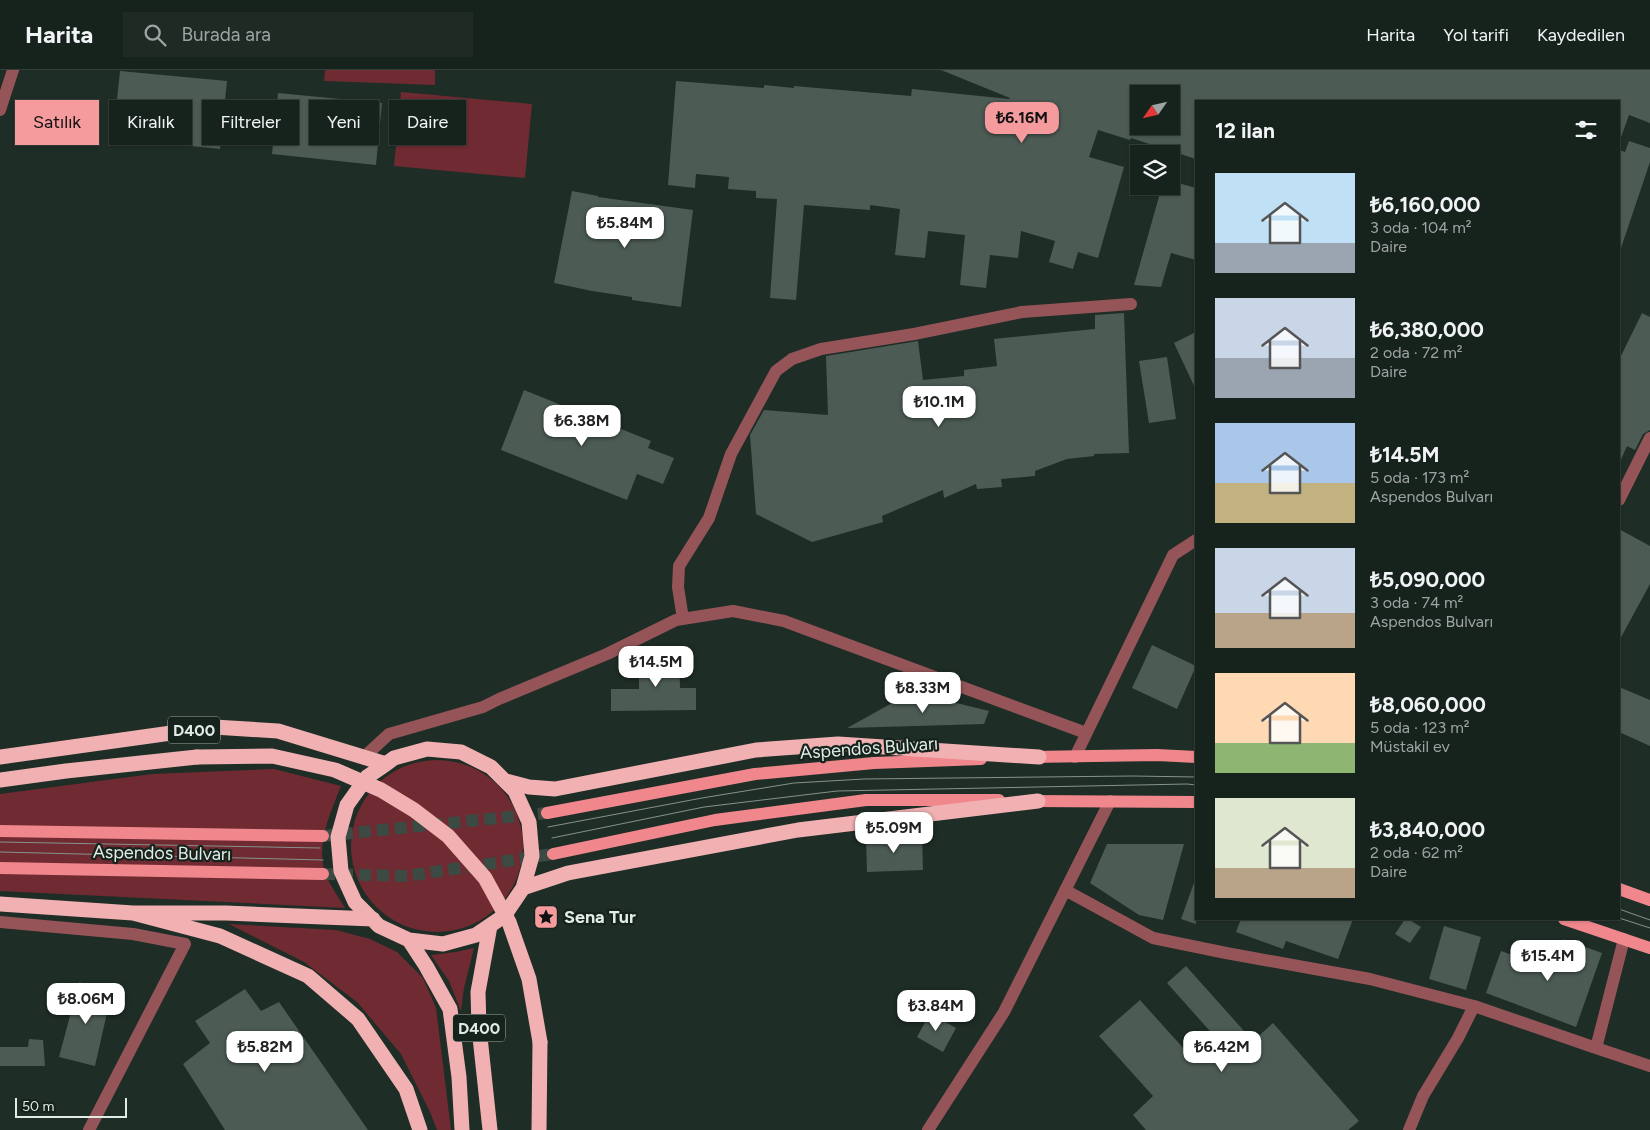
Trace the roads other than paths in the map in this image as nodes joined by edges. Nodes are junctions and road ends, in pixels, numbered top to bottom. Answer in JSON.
{"nodes":[{"id":1,"x":13,"y":70,"type":"edge"},
{"id":2,"x":0,"y":110,"type":"edge"},
{"id":3,"x":1130,"y":304,"type":"dead end"},
{"id":4,"x":1650,"y":438,"type":"edge"},
{"id":5,"x":1620,"y":498,"type":"edge"},
{"id":6,"x":1195,"y":541,"type":"edge"},
{"id":7,"x":683,"y":619,"type":"junction"},
{"id":8,"x":1086,"y":733,"type":"junction"},
{"id":9,"x":0,"y":757,"type":"edge"},
{"id":10,"x":364,"y":757,"type":"junction"},
{"id":11,"x":1039,"y":757,"type":"junction"},
{"id":12,"x":1075,"y":757,"type":"junction"},
{"id":13,"x":1195,"y":757,"type":"edge"},
{"id":14,"x":386,"y":764,"type":"junction"},
{"id":15,"x":0,"y":780,"type":"edge"},
{"id":16,"x":504,"y":780,"type":"junction"},
{"id":17,"x":1038,"y":801,"type":"junction"},
{"id":18,"x":1110,"y":801,"type":"junction"},
{"id":19,"x":1195,"y":802,"type":"edge"},
{"id":20,"x":547,"y":813,"type":"tunnel mouth"},
{"id":21,"x":0,"y":831,"type":"edge"},
{"id":22,"x":322,"y":836,"type":"tunnel mouth"},
{"id":23,"x":553,"y":854,"type":"tunnel mouth"},
{"id":24,"x":0,"y":868,"type":"edge"},
{"id":25,"x":324,"y":874,"type":"tunnel mouth"},
{"id":26,"x":523,"y":888,"type":"junction"},
{"id":27,"x":1620,"y":889,"type":"edge"},
{"id":28,"x":1065,"y":890,"type":"junction"},
{"id":29,"x":1650,"y":900,"type":"edge"},
{"id":30,"x":0,"y":904,"type":"edge"},
{"id":31,"x":133,"y":913,"type":"junction"},
{"id":32,"x":373,"y":919,"type":"junction"},
{"id":33,"x":1567,"y":920,"type":"edge"},
{"id":34,"x":0,"y":922,"type":"edge"},
{"id":35,"x":490,"y":926,"type":"junction"},
{"id":36,"x":410,"y":940,"type":"junction"},
{"id":37,"x":1624,"y":940,"type":"junction"},
{"id":38,"x":1650,"y":948,"type":"edge"},
{"id":39,"x":1474,"y":1006,"type":"junction"},
{"id":40,"x":1596,"y":1048,"type":"junction"},
{"id":41,"x":1650,"y":1066,"type":"edge"},
{"id":42,"x":89,"y":1130,"type":"edge"},
{"id":43,"x":420,"y":1130,"type":"edge"},
{"id":44,"x":462,"y":1130,"type":"edge"},
{"id":45,"x":490,"y":1130,"type":"edge"},
{"id":46,"x":539,"y":1130,"type":"edge"},
{"id":47,"x":928,"y":1130,"type":"edge"},
{"id":48,"x":1409,"y":1130,"type":"edge"}],
"edges":[{"from":1,"to":2,"type":"street"},
{"from":3,"to":7,"type":"street"},
{"from":4,"to":5,"type":"street"},
{"from":6,"to":8,"type":"street"},
{"from":7,"to":8,"type":"street"},
{"from":7,"to":10,"type":"street"},
{"from":8,"to":12,"type":"street"},
{"from":9,"to":10,"type":"highway","number":"D400"},
{"from":10,"to":14,"type":"highway","number":"D400"},
{"from":11,"to":12,"type":"main road","name":"Aspendos Bulvarı"},
{"from":11,"to":16,"type":"highway"},
{"from":11,"to":20,"type":"main road","name":"Aspendos Bulvarı"},
{"from":12,"to":13,"type":"main road","name":"Aspendos Bulvarı"},
{"from":14,"to":16,"type":"highway"},
{"from":14,"to":32,"type":"highway"},
{"from":15,"to":46,"type":"highway","bridge":true},
{"from":16,"to":26,"type":"highway"},
{"from":17,"to":18,"type":"main road"},
{"from":17,"to":23,"type":"main road"},
{"from":17,"to":26,"type":"highway"},
{"from":18,"to":19,"type":"main road"},
{"from":18,"to":28,"type":"street"},
{"from":21,"to":22,"type":"main road","name":"Aspendos Bulvarı"},
{"from":24,"to":25,"type":"main road","name":"Aspendos Bulvarı"},
{"from":26,"to":35,"type":"highway"},
{"from":27,"to":29,"type":"main road"},
{"from":28,"to":39,"type":"street"},
{"from":28,"to":47,"type":"street"},
{"from":30,"to":31,"type":"highway"},
{"from":31,"to":32,"type":"highway"},
{"from":31,"to":43,"type":"highway"},
{"from":32,"to":36,"type":"highway"},
{"from":33,"to":37,"type":"main road"},
{"from":34,"to":42,"type":"street"},
{"from":35,"to":36,"type":"highway"},
{"from":35,"to":45,"type":"highway","number":"D400"},
{"from":36,"to":44,"type":"highway"},
{"from":37,"to":38,"type":"main road"},
{"from":37,"to":40,"type":"street"},
{"from":39,"to":40,"type":"street"},
{"from":39,"to":48,"type":"street"},
{"from":40,"to":41,"type":"street"}]}
